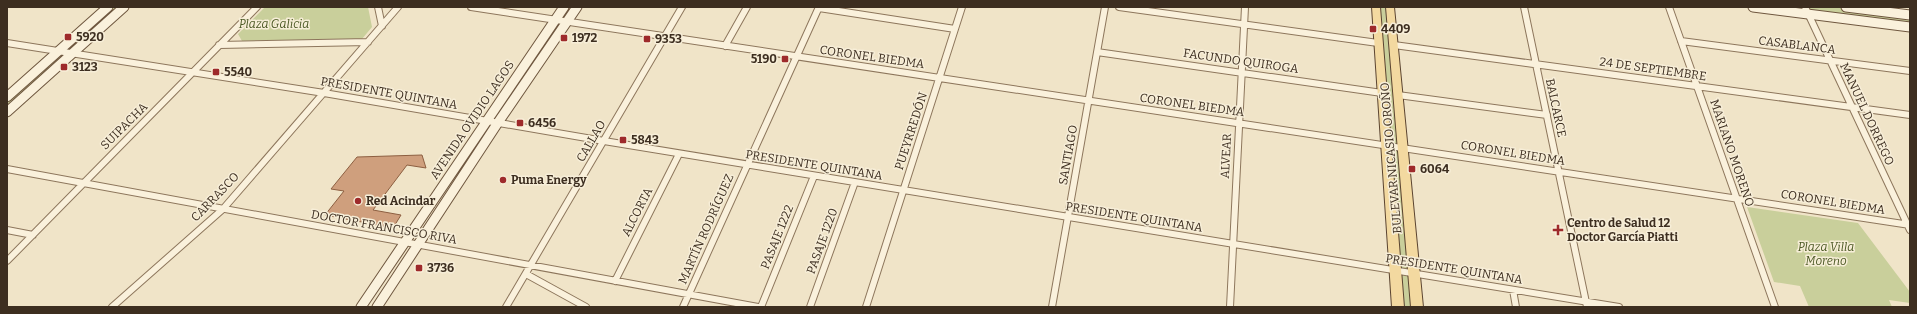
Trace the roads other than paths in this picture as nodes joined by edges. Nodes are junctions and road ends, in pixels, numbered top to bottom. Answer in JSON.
{"nodes":[{"id":1,"x":108,"y":7,"type":"edge"},
{"id":2,"x":124,"y":7,"type":"edge"},
{"id":3,"x":257,"y":7,"type":"edge"},
{"id":4,"x":378,"y":7,"type":"edge"},
{"id":5,"x":398,"y":7,"type":"edge"},
{"id":6,"x":471,"y":7,"type":"edge"},
{"id":7,"x":564,"y":7,"type":"edge"},
{"id":8,"x":577,"y":7,"type":"edge"},
{"id":9,"x":682,"y":7,"type":"edge"},
{"id":10,"x":747,"y":7,"type":"edge"},
{"id":11,"x":819,"y":7,"type":"edge"},
{"id":12,"x":962,"y":7,"type":"edge"},
{"id":13,"x":1105,"y":7,"type":"edge"},
{"id":14,"x":1120,"y":7,"type":"edge"},
{"id":15,"x":1245,"y":7,"type":"edge"},
{"id":16,"x":1376,"y":7,"type":"edge"},
{"id":17,"x":1390,"y":7,"type":"edge"},
{"id":18,"x":1524,"y":7,"type":"edge"},
{"id":19,"x":1669,"y":7,"type":"edge"},
{"id":20,"x":1753,"y":7,"type":"edge"},
{"id":21,"x":1846,"y":7,"type":"edge"},
{"id":22,"x":1807,"y":11,"type":"edge"},
{"id":23,"x":1910,"y":15,"type":"edge"},
{"id":24,"x":555,"y":20,"type":"junction"},
{"id":25,"x":567,"y":22,"type":"junction"},
{"id":26,"x":1244,"y":24,"type":"junction"},
{"id":27,"x":382,"y":26,"type":"junction"},
{"id":28,"x":1910,"y":27,"type":"edge"},
{"id":29,"x":955,"y":29,"type":"junction"},
{"id":30,"x":665,"y":37,"type":"junction"},
{"id":31,"x":1681,"y":41,"type":"junction"},
{"id":32,"x":368,"y":42,"type":"junction"},
{"id":33,"x":7,"y":43,"type":"edge"},
{"id":34,"x":1378,"y":43,"type":"junction"},
{"id":35,"x":220,"y":45,"type":"junction"},
{"id":36,"x":1394,"y":45,"type":"junction"},
{"id":37,"x":725,"y":46,"type":"junction"},
{"id":38,"x":58,"y":52,"type":"junction"},
{"id":39,"x":1097,"y":52,"type":"junction"},
{"id":40,"x":72,"y":54,"type":"junction"},
{"id":41,"x":796,"y":57,"type":"junction"},
{"id":42,"x":1830,"y":60,"type":"junction"},
{"id":43,"x":1535,"y":64,"type":"junction"},
{"id":44,"x":1910,"y":70,"type":"edge"},
{"id":45,"x":1242,"y":72,"type":"junction"},
{"id":46,"x":192,"y":73,"type":"junction"},
{"id":47,"x":939,"y":79,"type":"junction"},
{"id":48,"x":1697,"y":86,"type":"junction"},
{"id":49,"x":324,"y":93,"type":"junction"},
{"id":50,"x":1382,"y":93,"type":"junction"},
{"id":51,"x":1398,"y":95,"type":"junction"},
{"id":52,"x":7,"y":97,"type":"edge"},
{"id":53,"x":1089,"y":101,"type":"junction"},
{"id":54,"x":1852,"y":107,"type":"junction"},
{"id":55,"x":7,"y":112,"type":"edge"},
{"id":56,"x":1547,"y":115,"type":"junction"},
{"id":57,"x":1910,"y":115,"type":"edge"},
{"id":58,"x":486,"y":122,"type":"junction"},
{"id":59,"x":1239,"y":123,"type":"junction"},
{"id":60,"x":497,"y":124,"type":"junction"},
{"id":61,"x":604,"y":142,"type":"junction"},
{"id":62,"x":1386,"y":145,"type":"junction"},
{"id":63,"x":1403,"y":148,"type":"junction"},
{"id":64,"x":679,"y":154,"type":"junction"},
{"id":65,"x":747,"y":165,"type":"junction"},
{"id":66,"x":7,"y":169,"type":"edge"},
{"id":67,"x":1558,"y":171,"type":"junction"},
{"id":68,"x":814,"y":176,"type":"junction"},
{"id":69,"x":855,"y":182,"type":"junction"},
{"id":70,"x":84,"y":183,"type":"junction"},
{"id":71,"x":904,"y":190,"type":"junction"},
{"id":72,"x":1737,"y":199,"type":"junction"},
{"id":73,"x":222,"y":209,"type":"junction"},
{"id":74,"x":1068,"y":217,"type":"junction"},
{"id":75,"x":1909,"y":226,"type":"edge"},
{"id":76,"x":7,"y":230,"type":"edge"},
{"id":77,"x":33,"y":235,"type":"junction"},
{"id":78,"x":405,"y":242,"type":"junction"},
{"id":79,"x":1233,"y":244,"type":"junction"},
{"id":80,"x":419,"y":245,"type":"junction"},
{"id":81,"x":7,"y":261,"type":"edge"},
{"id":82,"x":531,"y":265,"type":"junction"},
{"id":83,"x":1395,"y":270,"type":"junction"},
{"id":84,"x":526,"y":274,"type":"junction"},
{"id":85,"x":1414,"y":274,"type":"junction"},
{"id":86,"x":615,"y":281,"type":"junction"},
{"id":87,"x":1513,"y":290,"type":"junction"},
{"id":88,"x":689,"y":294,"type":"junction"},
{"id":89,"x":1587,"y":304,"type":"edge"},
{"id":90,"x":112,"y":307,"type":"edge"},
{"id":91,"x":361,"y":307,"type":"edge"},
{"id":92,"x":377,"y":307,"type":"edge"},
{"id":93,"x":506,"y":307,"type":"edge"},
{"id":94,"x":586,"y":307,"type":"edge"},
{"id":95,"x":683,"y":307,"type":"edge"},
{"id":96,"x":758,"y":307,"type":"edge"},
{"id":97,"x":761,"y":307,"type":"edge"},
{"id":98,"x":810,"y":307,"type":"edge"},
{"id":99,"x":866,"y":307,"type":"edge"},
{"id":100,"x":1052,"y":307,"type":"edge"},
{"id":101,"x":1230,"y":307,"type":"edge"},
{"id":102,"x":1398,"y":307,"type":"edge"},
{"id":103,"x":1417,"y":307,"type":"edge"},
{"id":104,"x":1516,"y":307,"type":"edge"},
{"id":105,"x":1618,"y":307,"type":"edge"},
{"id":106,"x":1774,"y":307,"type":"edge"}],
"edges":[{"from":1,"to":38,"type":"main road"},
{"from":2,"to":40,"type":"main road"},
{"from":3,"to":35,"type":"street","name":"SUIPACHA"},
{"from":4,"to":27,"type":"street"},
{"from":5,"to":27,"type":"street","name":"CARRASCO"},
{"from":6,"to":24,"type":"street","name":"CORONEL BIEDMA"},
{"from":7,"to":24,"type":"main road","name":"AVENIDA OVIDIO LAGOS"},
{"from":8,"to":25,"type":"main road","name":"AVENIDA OVIDIO LAGOS"},
{"from":9,"to":30,"type":"street","name":"CALLAO"},
{"from":10,"to":37,"type":"street"},
{"from":11,"to":29,"type":"street"},
{"from":11,"to":41,"type":"street","name":"MARTÍN RODRÍGUEZ"},
{"from":12,"to":29,"type":"street","name":"PUEYRREDÓN"},
{"from":13,"to":39,"type":"street","name":"SANTIAGO"},
{"from":14,"to":26,"type":"street"},
{"from":15,"to":26,"type":"street","name":"ALVEAR"},
{"from":16,"to":34,"type":"main road","name":"BULEVAR NICASIO OROÑO"},
{"from":17,"to":36,"type":"main road","name":"BULEVAR NICASIO OROÑO"},
{"from":18,"to":43,"type":"street","name":"BALCARCE"},
{"from":19,"to":31,"type":"street","name":"MARIANO MORENO"},
{"from":20,"to":22,"type":"main road"},
{"from":21,"to":23,"type":"main road"},
{"from":22,"to":28,"type":"main road"},
{"from":22,"to":42,"type":"street","name":"MANUEL DORREGO"},
{"from":24,"to":25,"type":"street","name":"CORONEL BIEDMA"},
{"from":24,"to":58,"type":"main road","name":"AVENIDA OVIDIO LAGOS"},
{"from":25,"to":30,"type":"street","name":"CORONEL BIEDMA"},
{"from":25,"to":60,"type":"main road","name":"AVENIDA OVIDIO LAGOS"},
{"from":26,"to":34,"type":"street"},
{"from":26,"to":45,"type":"street","name":"ALVEAR"},
{"from":27,"to":32,"type":"street","name":"CARRASCO"},
{"from":29,"to":47,"type":"street","name":"PUEYRREDÓN"},
{"from":30,"to":37,"type":"street","name":"CORONEL BIEDMA"},
{"from":30,"to":61,"type":"street","name":"CALLAO"},
{"from":31,"to":42,"type":"street","name":"CASABLANCA"},
{"from":31,"to":48,"type":"street","name":"MARIANO MORENO"},
{"from":32,"to":35,"type":"street"},
{"from":32,"to":49,"type":"street","name":"CARRASCO"},
{"from":33,"to":38,"type":"street","name":"PRESIDENTE QUINTANA"},
{"from":34,"to":50,"type":"main road","name":"BULEVAR NICASIO OROÑO"},
{"from":35,"to":46,"type":"street","name":"SUIPACHA"},
{"from":36,"to":43,"type":"street","name":"24 DE SEPTIEMBRE"},
{"from":36,"to":51,"type":"main road","name":"BULEVAR NICASIO OROÑO"},
{"from":37,"to":41,"type":"street","name":"CORONEL BIEDMA"},
{"from":38,"to":40,"type":"street","name":"PRESIDENTE QUINTANA"},
{"from":38,"to":52,"type":"main road"},
{"from":39,"to":45,"type":"street","name":"FACUNDO QUIROGA"},
{"from":39,"to":53,"type":"street","name":"SANTIAGO"},
{"from":40,"to":46,"type":"street","name":"PRESIDENTE QUINTANA"},
{"from":40,"to":55,"type":"main road"},
{"from":41,"to":47,"type":"street","name":"CORONEL BIEDMA"},
{"from":41,"to":65,"type":"street","name":"MARTÍN RODRÍGUEZ"},
{"from":42,"to":44,"type":"street","name":"CASABLANCA"},
{"from":42,"to":54,"type":"street","name":"MANUEL DORREGO"},
{"from":43,"to":48,"type":"street","name":"24 DE SEPTIEMBRE"},
{"from":43,"to":56,"type":"street","name":"BALCARCE"},
{"from":45,"to":50,"type":"street","name":"FACUNDO QUIROGA"},
{"from":45,"to":59,"type":"street","name":"ALVEAR"},
{"from":46,"to":49,"type":"street","name":"PRESIDENTE QUINTANA"},
{"from":46,"to":70,"type":"street","name":"SUIPACHA"},
{"from":47,"to":53,"type":"street","name":"CORONEL BIEDMA"},
{"from":47,"to":71,"type":"street","name":"PUEYRREDÓN"},
{"from":48,"to":54,"type":"street","name":"24 DE SEPTIEMBRE"},
{"from":48,"to":72,"type":"street","name":"MARIANO MORENO"},
{"from":49,"to":58,"type":"street","name":"PRESIDENTE QUINTANA"},
{"from":49,"to":73,"type":"street","name":"CARRASCO"},
{"from":50,"to":62,"type":"main road","name":"BULEVAR NICASIO OROÑO"},
{"from":51,"to":56,"type":"street"},
{"from":51,"to":63,"type":"main road","name":"BULEVAR NICASIO OROÑO"},
{"from":53,"to":59,"type":"street","name":"CORONEL BIEDMA"},
{"from":53,"to":74,"type":"street","name":"SANTIAGO"},
{"from":54,"to":57,"type":"street","name":"24 DE SEPTIEMBRE"},
{"from":54,"to":75,"type":"street","name":"MANUEL DORREGO"},
{"from":56,"to":67,"type":"street","name":"BALCARCE"},
{"from":58,"to":60,"type":"street","name":"PRESIDENTE QUINTANA"},
{"from":58,"to":78,"type":"main road","name":"AVENIDA OVIDIO LAGOS"},
{"from":59,"to":62,"type":"street","name":"CORONEL BIEDMA"},
{"from":59,"to":79,"type":"street","name":"ALVEAR"},
{"from":60,"to":61,"type":"street","name":"PRESIDENTE QUINTANA"},
{"from":60,"to":80,"type":"main road","name":"AVENIDA OVIDIO LAGOS"},
{"from":61,"to":64,"type":"street","name":"PRESIDENTE QUINTANA"},
{"from":61,"to":82,"type":"street","name":"CALLAO"},
{"from":62,"to":63,"type":"street","name":"CORONEL BIEDMA"},
{"from":62,"to":83,"type":"main road","name":"BULEVAR NICASIO OROÑO"},
{"from":63,"to":67,"type":"street","name":"CORONEL BIEDMA"},
{"from":63,"to":85,"type":"main road","name":"BULEVAR NICASIO OROÑO"},
{"from":64,"to":65,"type":"street","name":"PRESIDENTE QUINTANA"},
{"from":64,"to":86,"type":"street","name":"ALCORTA"},
{"from":65,"to":68,"type":"street","name":"PRESIDENTE QUINTANA"},
{"from":65,"to":88,"type":"street","name":"MARTÍN RODRÍGUEZ"},
{"from":66,"to":70,"type":"street","name":"DOCTOR FRANCISCO RIVA"},
{"from":67,"to":72,"type":"street","name":"CORONEL BIEDMA"},
{"from":67,"to":89,"type":"street","name":"BALCARCE"},
{"from":68,"to":69,"type":"street","name":"PRESIDENTE QUINTANA"},
{"from":68,"to":97,"type":"street","name":"PASAJE 1222"},
{"from":69,"to":71,"type":"street","name":"PRESIDENTE QUINTANA"},
{"from":69,"to":98,"type":"street","name":"PASAJE 1220"},
{"from":70,"to":73,"type":"street","name":"DOCTOR FRANCISCO RIVA"},
{"from":70,"to":77,"type":"street","name":"SUIPACHA"},
{"from":71,"to":74,"type":"street","name":"PRESIDENTE QUINTANA"},
{"from":71,"to":99,"type":"street","name":"PUEYRREDÓN"},
{"from":72,"to":75,"type":"street","name":"CORONEL BIEDMA"},
{"from":72,"to":106,"type":"street","name":"MARIANO MORENO"},
{"from":73,"to":78,"type":"street","name":"DOCTOR FRANCISCO RIVA"},
{"from":73,"to":90,"type":"street","name":"CARRASCO"},
{"from":74,"to":79,"type":"street","name":"PRESIDENTE QUINTANA"},
{"from":74,"to":100,"type":"street","name":"SANTIAGO"},
{"from":76,"to":77,"type":"street"},
{"from":77,"to":81,"type":"street","name":"SUIPACHA"},
{"from":78,"to":80,"type":"street","name":"DOCTOR FRANCISCO RIVA"},
{"from":78,"to":91,"type":"main road","name":"AVENIDA OVIDIO LAGOS"},
{"from":79,"to":83,"type":"street","name":"PRESIDENTE QUINTANA"},
{"from":79,"to":101,"type":"street","name":"ALVEAR"},
{"from":80,"to":82,"type":"street","name":"DOCTOR FRANCISCO RIVA"},
{"from":80,"to":92,"type":"main road","name":"AVENIDA OVIDIO LAGOS"},
{"from":82,"to":84,"type":"street","name":"CALLAO"},
{"from":82,"to":86,"type":"street","name":"DOCTOR FRANCISCO RIVA"},
{"from":83,"to":85,"type":"street","name":"PRESIDENTE QUINTANA"},
{"from":83,"to":102,"type":"main road","name":"BULEVAR NICASIO OROÑO"},
{"from":84,"to":93,"type":"street","name":"CALLAO"},
{"from":84,"to":94,"type":"street"},
{"from":85,"to":87,"type":"street","name":"PRESIDENTE QUINTANA"},
{"from":85,"to":103,"type":"main road","name":"BULEVAR NICASIO OROÑO"},
{"from":86,"to":88,"type":"street","name":"DOCTOR FRANCISCO RIVA"},
{"from":87,"to":89,"type":"street","name":"PRESIDENTE QUINTANA"},
{"from":87,"to":104,"type":"street"},
{"from":88,"to":95,"type":"street","name":"MARTÍN RODRÍGUEZ"},
{"from":88,"to":96,"type":"street","name":"DOCTOR FRANCISCO RIVA"},
{"from":89,"to":105,"type":"street","name":"PRESIDENTE QUINTANA"}]}
